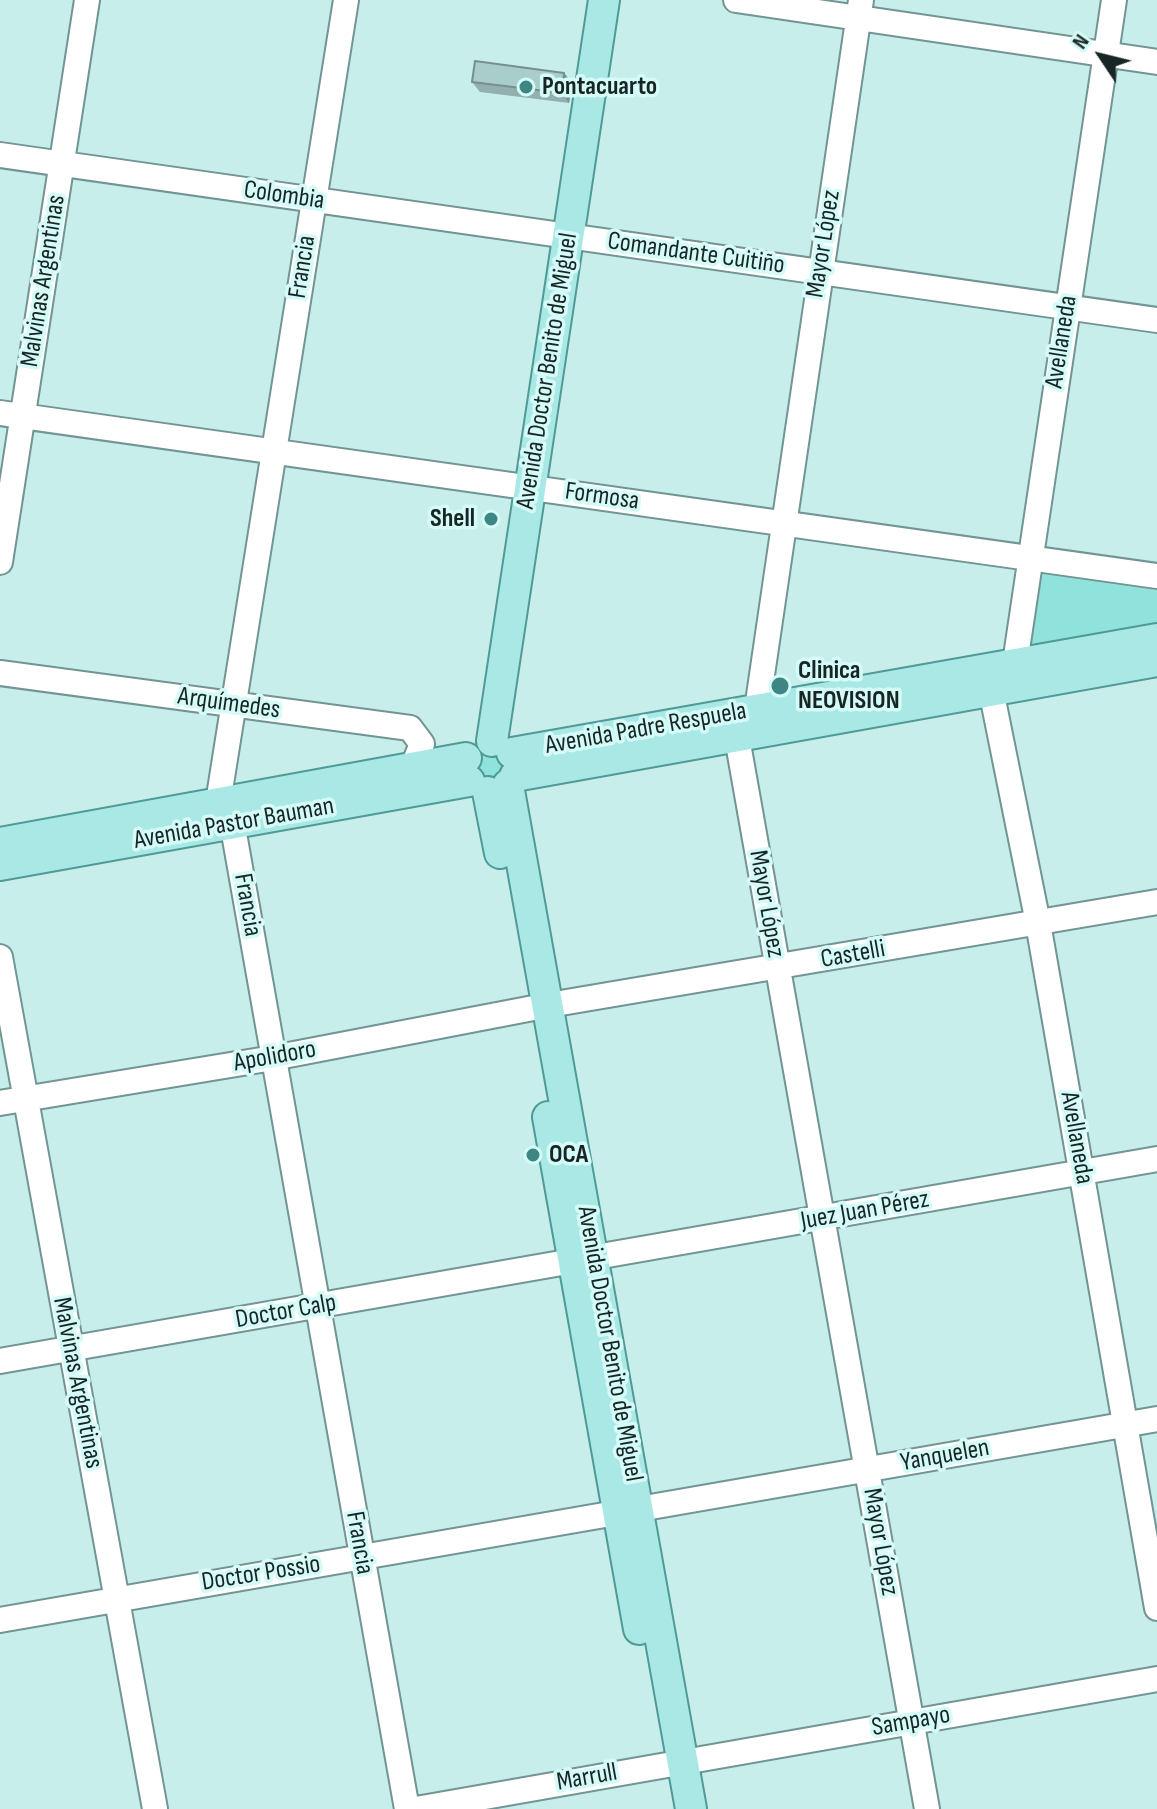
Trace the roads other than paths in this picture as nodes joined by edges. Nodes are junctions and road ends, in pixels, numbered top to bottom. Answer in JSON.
{"nodes":[{"id":1,"x":87,"y":0,"type":"edge"},
{"id":2,"x":346,"y":0,"type":"edge"},
{"id":3,"x":604,"y":0,"type":"edge"},
{"id":4,"x":736,"y":0,"type":"edge"},
{"id":5,"x":1114,"y":0,"type":"edge"},
{"id":6,"x":859,"y":9,"type":"edge"},
{"id":7,"x":1106,"y":55,"type":"junction"},
{"id":8,"x":1157,"y":62,"type":"edge"},
{"id":9,"x":0,"y":155,"type":"edge"},
{"id":10,"x":62,"y":164,"type":"junction"},
{"id":11,"x":314,"y":200,"type":"junction"},
{"id":12,"x":568,"y":236,"type":"junction"},
{"id":13,"x":820,"y":271,"type":"junction"},
{"id":14,"x":1067,"y":307,"type":"junction"},
{"id":15,"x":1157,"y":320,"type":"edge"},
{"id":16,"x":11,"y":415,"type":"edge"},
{"id":17,"x":274,"y":451,"type":"junction"},
{"id":18,"x":531,"y":487,"type":"junction"},
{"id":19,"x":782,"y":522,"type":"junction"},
{"id":20,"x":1029,"y":557,"type":"junction"},
{"id":21,"x":0,"y":562,"type":"edge"},
{"id":22,"x":1157,"y":576,"type":"edge"},
{"id":23,"x":1157,"y":639,"type":"edge"},
{"id":24,"x":1157,"y":661,"type":"edge"},
{"id":25,"x":0,"y":673,"type":"edge"},
{"id":26,"x":1003,"y":677,"type":"junction"},
{"id":27,"x":234,"y":705,"type":"junction"},
{"id":28,"x":750,"y":722,"type":"junction"},
{"id":29,"x":412,"y":768,"type":"junction"},
{"id":30,"x":493,"y":769,"type":"junction"},
{"id":31,"x":226,"y":815,"type":"junction"},
{"id":32,"x":0,"y":843,"type":"edge"},
{"id":33,"x":0,"y":865,"type":"edge"},
{"id":34,"x":1157,"y":902,"type":"edge"},
{"id":35,"x":1038,"y":923,"type":"junction"},
{"id":36,"x":0,"y":957,"type":"edge"},
{"id":37,"x":778,"y":969,"type":"junction"},
{"id":38,"x":539,"y":1006,"type":"junction"},
{"id":39,"x":273,"y":1058,"type":"junction"},
{"id":40,"x":27,"y":1098,"type":"junction"},
{"id":41,"x":0,"y":1103,"type":"edge"},
{"id":42,"x":1157,"y":1159,"type":"edge"},
{"id":43,"x":1082,"y":1173,"type":"junction"},
{"id":44,"x":822,"y":1218,"type":"junction"},
{"id":45,"x":583,"y":1260,"type":"junction"},
{"id":46,"x":317,"y":1307,"type":"junction"},
{"id":47,"x":69,"y":1348,"type":"junction"},
{"id":48,"x":0,"y":1361,"type":"edge"},
{"id":49,"x":1157,"y":1419,"type":"edge"},
{"id":50,"x":1125,"y":1425,"type":"junction"},
{"id":51,"x":867,"y":1470,"type":"junction"},
{"id":52,"x":628,"y":1513,"type":"junction"},
{"id":53,"x":362,"y":1558,"type":"junction"},
{"id":54,"x":118,"y":1598,"type":"junction"},
{"id":55,"x":1157,"y":1608,"type":"edge"},
{"id":56,"x":0,"y":1620,"type":"edge"},
{"id":57,"x":1157,"y":1679,"type":"edge"},
{"id":58,"x":911,"y":1722,"type":"junction"},
{"id":59,"x":673,"y":1763,"type":"junction"},
{"id":60,"x":155,"y":1809,"type":"edge"},
{"id":61,"x":407,"y":1809,"type":"edge"},
{"id":62,"x":416,"y":1809,"type":"edge"},
{"id":63,"x":671,"y":1809,"type":"edge"},
{"id":64,"x":691,"y":1809,"type":"edge"},
{"id":65,"x":927,"y":1809,"type":"edge"}],
"edges":[{"from":1,"to":10,"type":"street","name":"Malvinas Argentinas"},
{"from":2,"to":11,"type":"street","name":"Francia"},
{"from":3,"to":12,"type":"main road","name":"Avenida Doctor Benito de Miguel"},
{"from":4,"to":6,"type":"street"},
{"from":5,"to":7,"type":"street","name":"Avellaneda"},
{"from":6,"to":7,"type":"street"},
{"from":6,"to":13,"type":"street","name":"Mayor López"},
{"from":7,"to":8,"type":"street"},
{"from":7,"to":14,"type":"street","name":"Avellaneda"},
{"from":9,"to":10,"type":"street","name":"Colombia"},
{"from":10,"to":11,"type":"street","name":"Colombia"},
{"from":10,"to":16,"type":"street","name":"Malvinas Argentinas"},
{"from":11,"to":12,"type":"street","name":"Colombia"},
{"from":11,"to":17,"type":"street","name":"Francia"},
{"from":12,"to":13,"type":"street","name":"Comandante Cuitiño"},
{"from":12,"to":18,"type":"main road","name":"Avenida Doctor Benito de Miguel"},
{"from":13,"to":14,"type":"street","name":"Comandante Cuitiño"},
{"from":13,"to":19,"type":"street","name":"Mayor López"},
{"from":14,"to":15,"type":"street","name":"Comandante Cuitiño"},
{"from":14,"to":20,"type":"street","name":"Avellaneda"},
{"from":16,"to":17,"type":"street","name":"Formosa"},
{"from":16,"to":21,"type":"street","name":"Malvinas Argentinas"},
{"from":17,"to":18,"type":"street","name":"Formosa"},
{"from":17,"to":27,"type":"street","name":"Francia"},
{"from":18,"to":19,"type":"street","name":"Formosa"},
{"from":18,"to":30,"type":"main road","name":"Avenida Doctor Benito de Miguel"},
{"from":19,"to":20,"type":"street","name":"Formosa"},
{"from":19,"to":28,"type":"street","name":"Mayor López"},
{"from":20,"to":22,"type":"street","name":"Formosa"},
{"from":20,"to":26,"type":"street","name":"Avellaneda"},
{"from":23,"to":26,"type":"main road","name":"Avenida Padre Respuela"},
{"from":24,"to":26,"type":"main road","name":"Avenida Padre Respuela"},
{"from":25,"to":27,"type":"street","name":"Arquímedes"},
{"from":26,"to":28,"type":"main road","name":"Avenida Padre Respuela"},
{"from":26,"to":35,"type":"street","name":"Avellaneda"},
{"from":27,"to":29,"type":"street","name":"Arquímedes"},
{"from":27,"to":31,"type":"street","name":"Francia"},
{"from":28,"to":30,"type":"main road","name":"Avenida Padre Respuela"},
{"from":28,"to":37,"type":"street","name":"Mayor López"},
{"from":29,"to":30,"type":"main road","name":"Avenida Pastor Bauman"},
{"from":29,"to":31,"type":"main road","name":"Avenida Pastor Bauman"},
{"from":30,"to":31,"type":"main road","name":"Avenida Pastor Bauman"},
{"from":30,"to":38,"type":"main road","name":"Avenida Doctor Benito de Miguel"},
{"from":31,"to":32,"type":"main road","name":"Avenida Pastor Bauman"},
{"from":31,"to":33,"type":"main road","name":"Avenida Pastor Bauman"},
{"from":31,"to":39,"type":"street","name":"Francia"},
{"from":34,"to":35,"type":"street","name":"Castelli"},
{"from":35,"to":37,"type":"street","name":"Castelli"},
{"from":35,"to":43,"type":"street","name":"Avellaneda"},
{"from":36,"to":40,"type":"street","name":"Malvinas Argentinas"},
{"from":37,"to":38,"type":"street","name":"Castelli"},
{"from":37,"to":44,"type":"street","name":"Mayor López"},
{"from":38,"to":39,"type":"street","name":"Apolidoro"},
{"from":38,"to":45,"type":"main road","name":"Avenida Doctor Benito de Miguel"},
{"from":39,"to":40,"type":"street","name":"Apolidoro"},
{"from":39,"to":46,"type":"street","name":"Francia"},
{"from":40,"to":41,"type":"street","name":"Apolidoro"},
{"from":40,"to":47,"type":"street","name":"Malvinas Argentinas"},
{"from":42,"to":43,"type":"street","name":"Juez Juan Pérez"},
{"from":43,"to":44,"type":"street","name":"Juez Juan Pérez"},
{"from":43,"to":50,"type":"street","name":"Avellaneda"},
{"from":44,"to":45,"type":"street","name":"Juez Juan Pérez"},
{"from":44,"to":51,"type":"street","name":"Mayor López"},
{"from":45,"to":46,"type":"street","name":"Doctor Calp"},
{"from":45,"to":52,"type":"main road","name":"Avenida Doctor Benito de Miguel"},
{"from":46,"to":47,"type":"street","name":"Doctor Calp"},
{"from":46,"to":53,"type":"street","name":"Francia"},
{"from":47,"to":48,"type":"street","name":"Doctor Calp"},
{"from":47,"to":54,"type":"street","name":"Malvinas Argentinas"},
{"from":49,"to":50,"type":"street","name":"Yanquelen"},
{"from":50,"to":51,"type":"street","name":"Yanquelen"},
{"from":50,"to":55,"type":"street","name":"Avellaneda"},
{"from":51,"to":52,"type":"street","name":"Yanquelen"},
{"from":51,"to":58,"type":"street","name":"Mayor López"},
{"from":52,"to":53,"type":"street","name":"Doctor Possio"},
{"from":52,"to":59,"type":"main road","name":"Avenida Doctor Benito de Miguel"},
{"from":53,"to":54,"type":"street","name":"Doctor Possio"},
{"from":53,"to":61,"type":"street","name":"Francia"},
{"from":54,"to":56,"type":"street","name":"Doctor Possio"},
{"from":54,"to":60,"type":"street","name":"Malvinas Argentinas"},
{"from":57,"to":58,"type":"street","name":"Sampayo"},
{"from":58,"to":59,"type":"street","name":"Sampayo"},
{"from":58,"to":65,"type":"street","name":"Mayor López"},
{"from":59,"to":62,"type":"street","name":"Marrull"},
{"from":59,"to":63,"type":"main road","name":"Avenida Doctor Benito de Miguel"},
{"from":59,"to":64,"type":"main road","name":"Avenida Doctor Benito de Miguel"}]}
